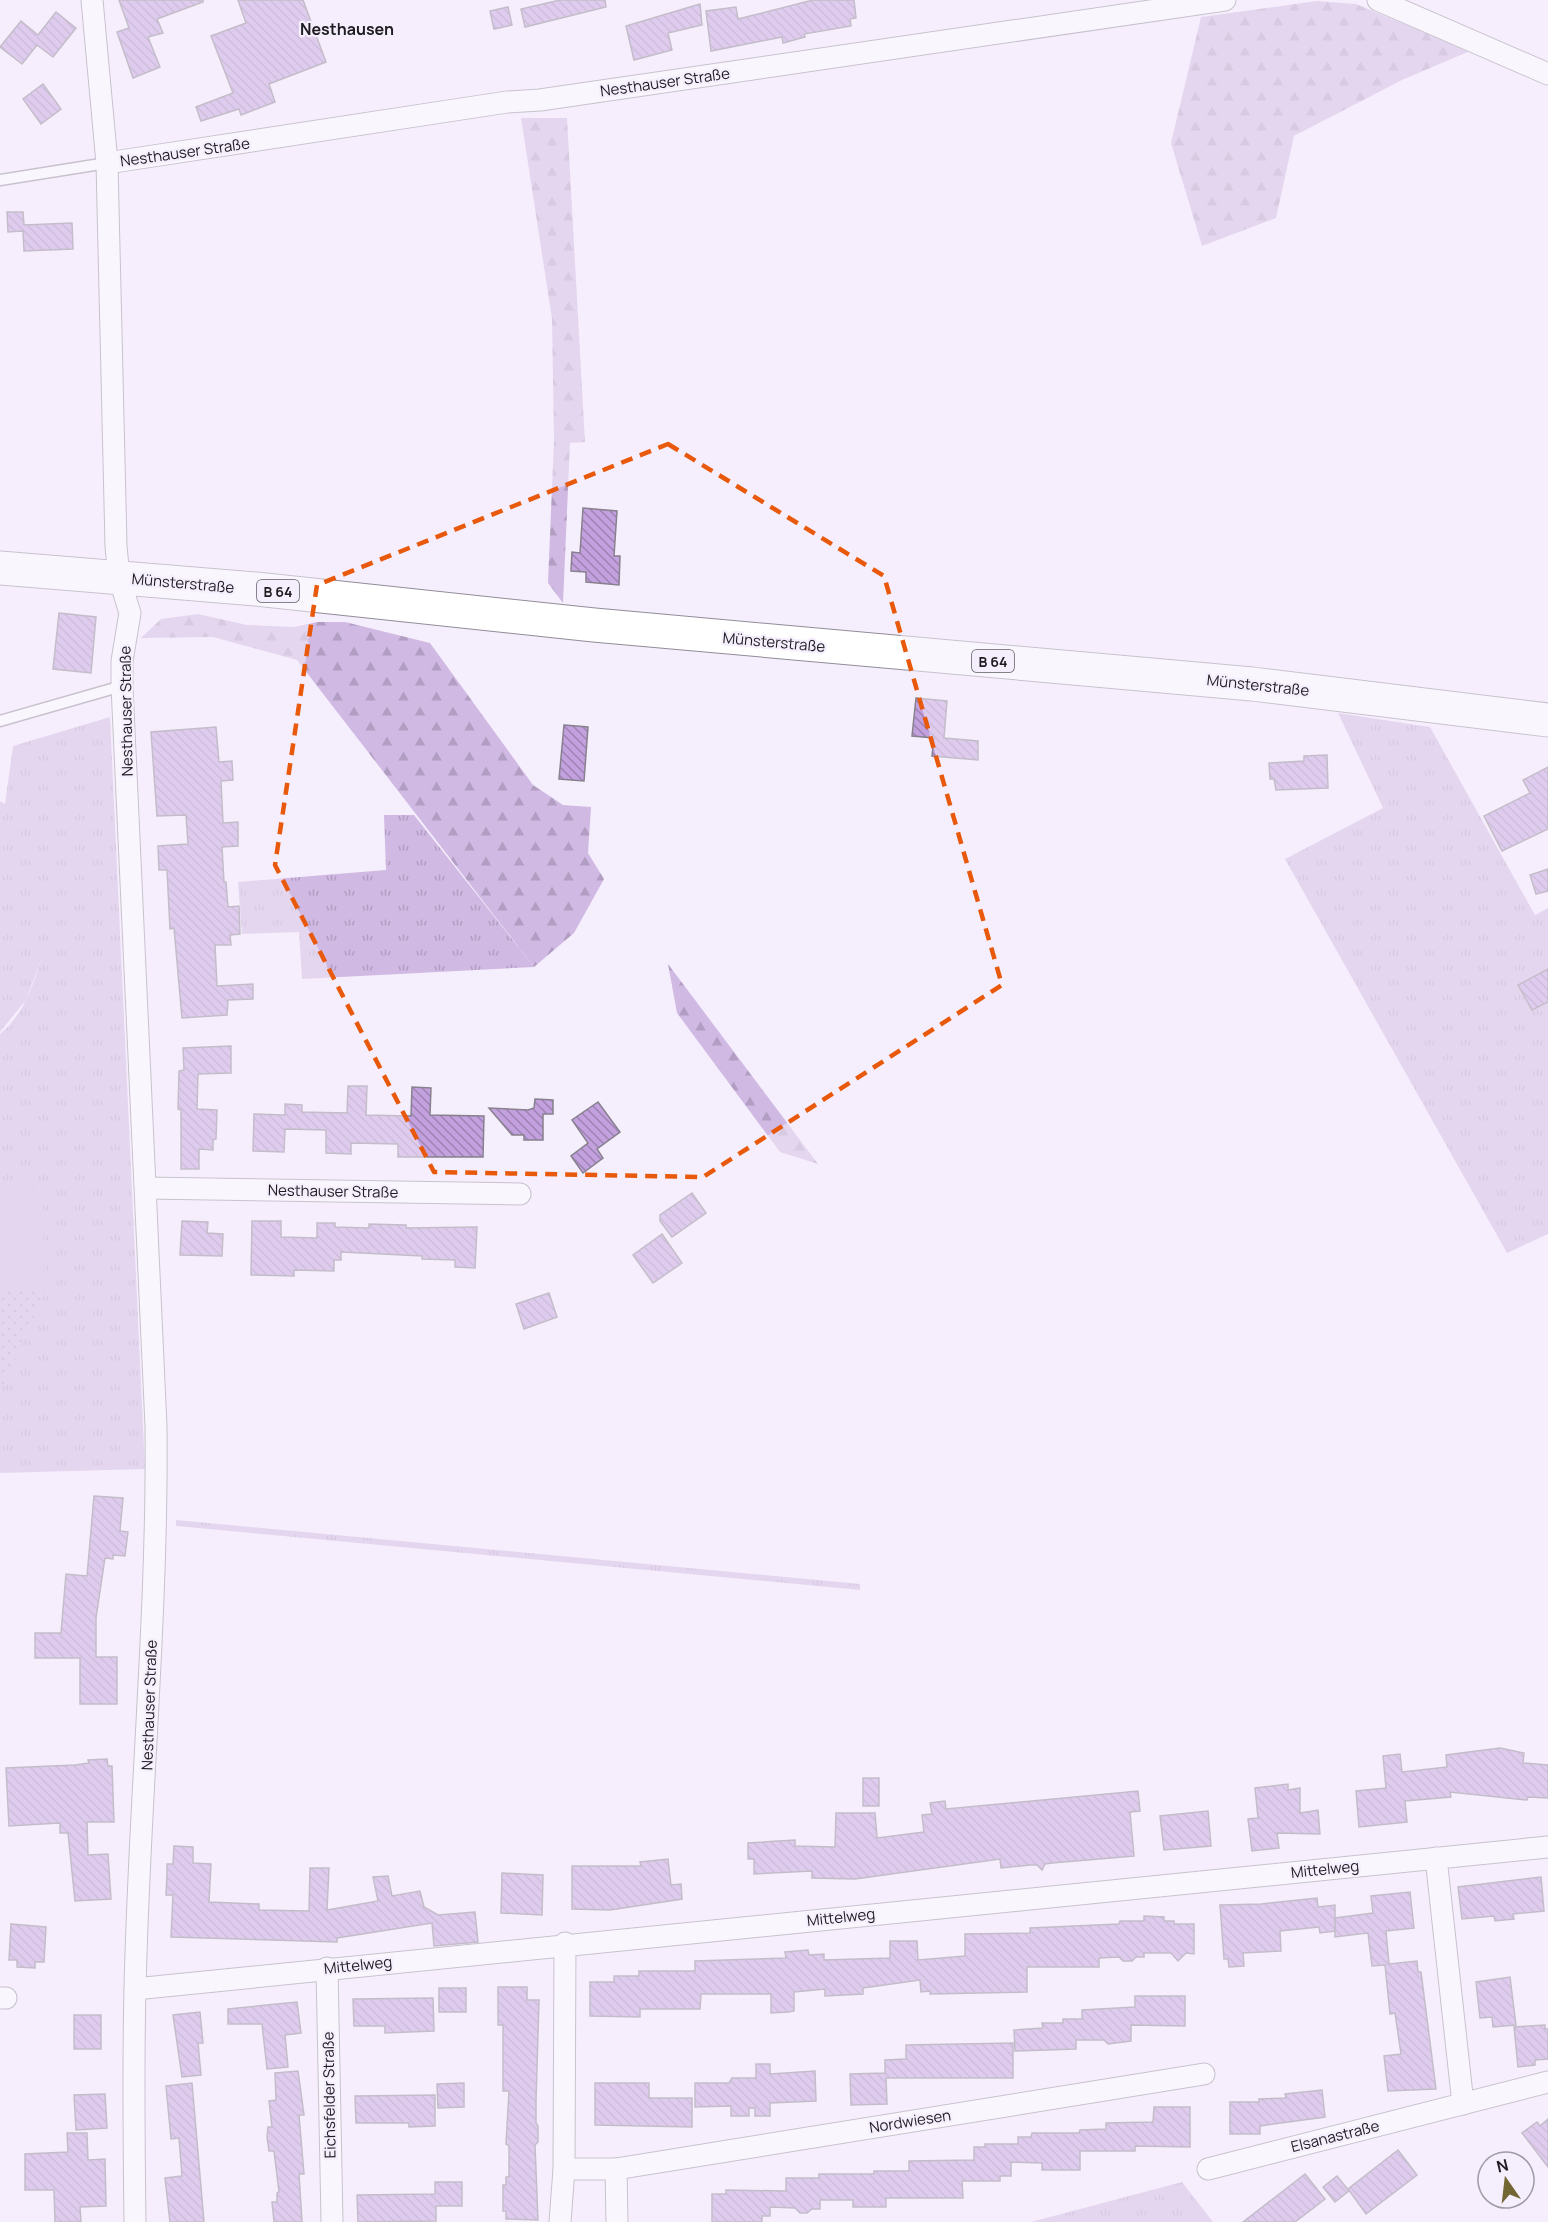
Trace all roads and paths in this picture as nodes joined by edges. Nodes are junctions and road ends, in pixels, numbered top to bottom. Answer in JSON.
{"nodes":[{"id":1,"x":92,"y":0,"type":"edge"},
{"id":2,"x":1224,"y":0,"type":"edge"},
{"id":3,"x":1378,"y":0,"type":"edge"},
{"id":4,"x":1548,"y":74,"type":"edge"},
{"id":5,"x":107,"y":163,"type":"junction"},
{"id":6,"x":0,"y":180,"type":"edge"},
{"id":7,"x":0,"y":568,"type":"edge"},
{"id":8,"x":119,"y":577,"type":"junction"},
{"id":9,"x":122,"y":686,"type":"junction"},
{"id":10,"x":1548,"y":720,"type":"edge"},
{"id":11,"x":0,"y":722,"type":"edge"},
{"id":12,"x":146,"y":1188,"type":"junction"},
{"id":13,"x":520,"y":1194,"type":"dead end"},
{"id":14,"x":1548,"y":1847,"type":"edge"},
{"id":15,"x":1436,"y":1858,"type":"junction"},
{"id":16,"x":565,"y":1944,"type":"junction"},
{"id":17,"x":327,"y":1968,"type":"junction"},
{"id":18,"x":135,"y":1989,"type":"junction"},
{"id":19,"x":1204,"y":2074,"type":"dead end"},
{"id":20,"x":1548,"y":2082,"type":"edge"},
{"id":21,"x":1463,"y":2104,"type":"junction"},
{"id":22,"x":564,"y":2169,"type":"junction"},
{"id":23,"x":616,"y":2169,"type":"junction"},
{"id":24,"x":1208,"y":2169,"type":"dead end"},
{"id":25,"x":135,"y":2222,"type":"edge"},
{"id":26,"x":332,"y":2222,"type":"edge"},
{"id":27,"x":560,"y":2222,"type":"edge"},
{"id":28,"x":617,"y":2222,"type":"edge"}],
"edges":[{"from":1,"to":5,"type":"street","name":"Nesthauser Straße"},
{"from":2,"to":5,"type":"street","name":"Nesthauser Straße"},
{"from":3,"to":4,"type":"street"},
{"from":5,"to":6,"type":"lane"},
{"from":5,"to":8,"type":"street","name":"Nesthauser Straße"},
{"from":7,"to":8,"type":"main road","name":"Münsterstraße","number":"B 64"},
{"from":8,"to":9,"type":"street","name":"Nesthauser Straße"},
{"from":8,"to":10,"type":"main road","name":"Münsterstraße","number":"B 64"},
{"from":9,"to":11,"type":"lane"},
{"from":9,"to":12,"type":"street","name":"Nesthauser Straße"},
{"from":12,"to":13,"type":"street","name":"Nesthauser Straße"},
{"from":12,"to":18,"type":"street","name":"Nesthauser Straße"},
{"from":14,"to":15,"type":"street","name":"Mittelweg"},
{"from":15,"to":16,"type":"street","name":"Mittelweg"},
{"from":15,"to":21,"type":"street"},
{"from":16,"to":17,"type":"street","name":"Mittelweg"},
{"from":16,"to":22,"type":"street"},
{"from":17,"to":18,"type":"street","name":"Mittelweg"},
{"from":17,"to":26,"type":"street","name":"Eichsfelder Straße"},
{"from":18,"to":25,"type":"street","name":"Nesthauser Straße"},
{"from":19,"to":23,"type":"street","name":"Nordwiesen"},
{"from":20,"to":21,"type":"street","name":"Elsanastraße"},
{"from":21,"to":24,"type":"street","name":"Elsanastraße"},
{"from":22,"to":23,"type":"street","name":"Nordwiesen"},
{"from":22,"to":27,"type":"street"},
{"from":23,"to":28,"type":"street"}]}
